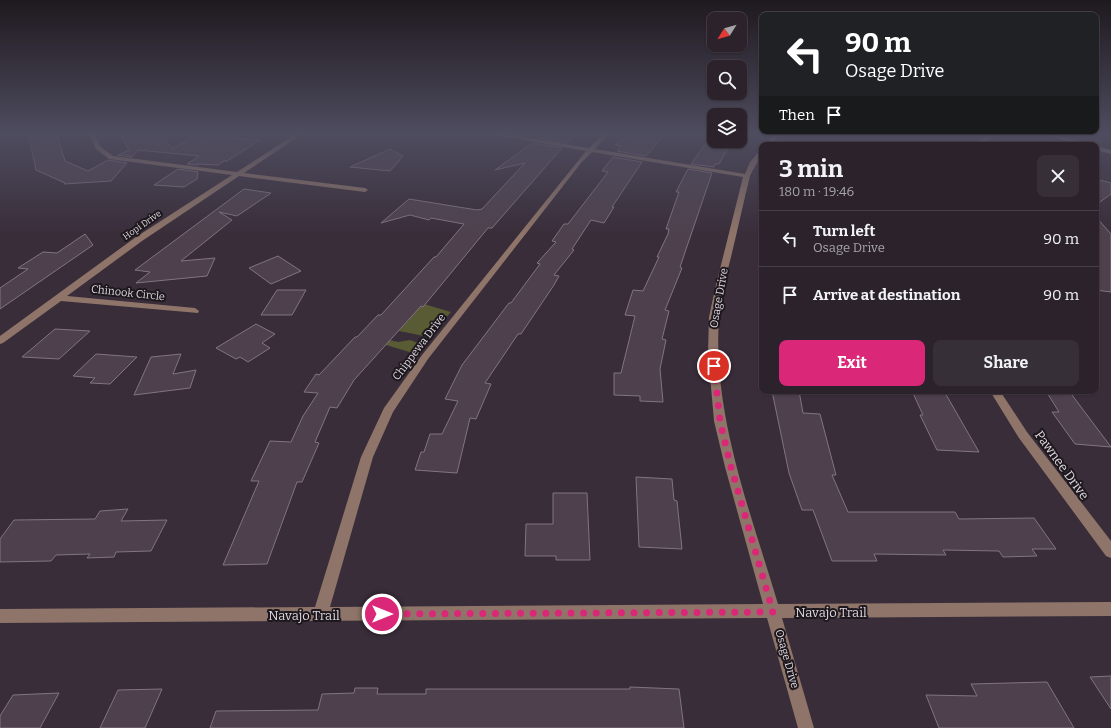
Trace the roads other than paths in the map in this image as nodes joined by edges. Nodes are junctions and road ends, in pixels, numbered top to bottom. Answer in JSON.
{"nodes":[{"id":1,"x":181,"y":167,"type":"edge"},
{"id":2,"x":247,"y":167,"type":"edge"},
{"id":3,"x":576,"y":167,"type":"edge"},
{"id":4,"x":690,"y":167,"type":"edge"},
{"id":5,"x":751,"y":167,"type":"edge"},
{"id":6,"x":236,"y":174,"type":"junction"},
{"id":7,"x":747,"y":176,"type":"junction"},
{"id":8,"x":365,"y":190,"type":"dead end"},
{"id":9,"x":59,"y":298,"type":"junction"},
{"id":10,"x":195,"y":311,"type":"dead end"},
{"id":11,"x":0,"y":341,"type":"edge"},
{"id":12,"x":997,"y":394,"type":"edge"},
{"id":13,"x":1111,"y":552,"type":"edge"},
{"id":14,"x":1111,"y":609,"type":"edge"},
{"id":15,"x":773,"y":612,"type":"junction"},
{"id":16,"x":320,"y":615,"type":"junction"},
{"id":17,"x":0,"y":616,"type":"edge"},
{"id":18,"x":806,"y":728,"type":"edge"}],
"edges":[{"from":1,"to":6,"type":"street"},
{"from":2,"to":6,"type":"street","name":"Hopi Drive"},
{"from":3,"to":16,"type":"street","name":"Chippewa Drive"},
{"from":4,"to":7,"type":"street"},
{"from":5,"to":7,"type":"street","name":"Osage Drive"},
{"from":6,"to":8,"type":"street"},
{"from":6,"to":9,"type":"street","name":"Hopi Drive"},
{"from":7,"to":15,"type":"street","name":"Osage Drive"},
{"from":9,"to":10,"type":"street","name":"Chinook Circle"},
{"from":9,"to":11,"type":"street","name":"Hopi Drive"},
{"from":12,"to":13,"type":"street","name":"Pawnee Drive"},
{"from":14,"to":15,"type":"street","name":"Navajo Trail"},
{"from":15,"to":16,"type":"street","name":"Navajo Trail"},
{"from":15,"to":18,"type":"street","name":"Osage Drive"},
{"from":16,"to":17,"type":"street","name":"Navajo Trail"}]}
